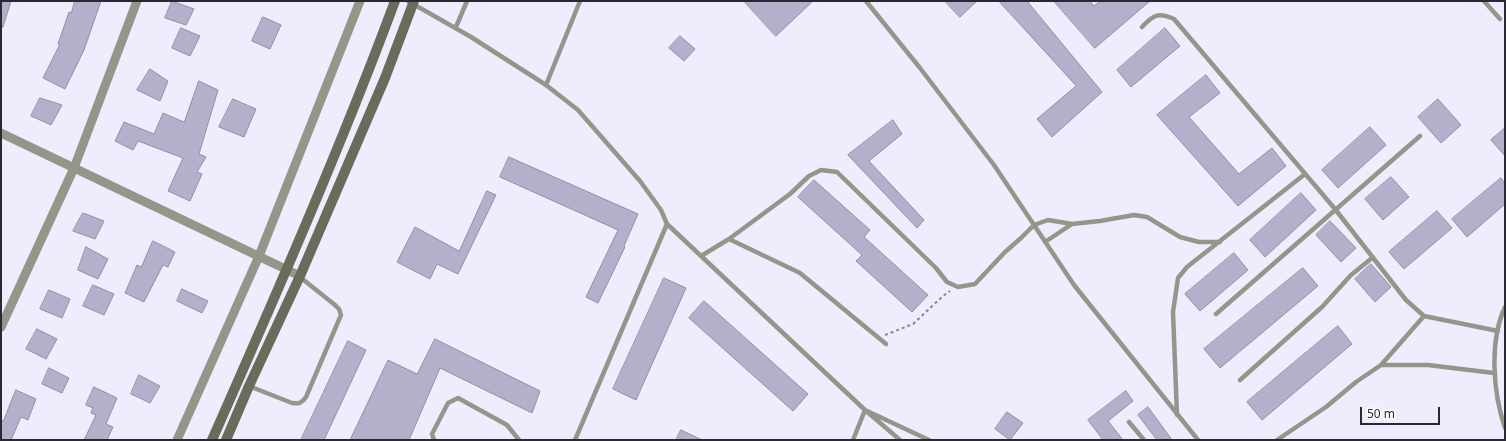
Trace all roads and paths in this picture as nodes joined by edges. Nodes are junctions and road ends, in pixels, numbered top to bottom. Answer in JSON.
{"nodes":[{"id":1,"x":137,"y":1,"type":"edge"},
{"id":2,"x":360,"y":1,"type":"edge"},
{"id":3,"x":395,"y":1,"type":"edge"},
{"id":4,"x":466,"y":1,"type":"edge"},
{"id":5,"x":580,"y":1,"type":"edge"},
{"id":6,"x":866,"y":1,"type":"edge"},
{"id":7,"x":1484,"y":1,"type":"edge"},
{"id":8,"x":412,"y":2,"type":"edge"},
{"id":9,"x":1500,"y":19,"type":"dead end"},
{"id":10,"x":456,"y":27,"type":"junction"},
{"id":11,"x":1142,"y":27,"type":"dead end"},
{"id":12,"x":546,"y":85,"type":"junction"},
{"id":13,"x":1,"y":133,"type":"edge"},
{"id":14,"x":1420,"y":136,"type":"dead end"},
{"id":15,"x":74,"y":168,"type":"junction"},
{"id":16,"x":1305,"y":174,"type":"junction"},
{"id":17,"x":1335,"y":210,"type":"junction"},
{"id":18,"x":667,"y":224,"type":"junction"},
{"id":19,"x":1072,"y":224,"type":"junction"},
{"id":20,"x":1034,"y":225,"type":"junction"},
{"id":21,"x":729,"y":238,"type":"junction"},
{"id":22,"x":1045,"y":242,"type":"junction"},
{"id":23,"x":1220,"y":242,"type":"junction"},
{"id":24,"x":259,"y":256,"type":"junction"},
{"id":25,"x":701,"y":256,"type":"junction"},
{"id":26,"x":1372,"y":258,"type":"junction"},
{"id":27,"x":286,"y":270,"type":"junction"},
{"id":28,"x":300,"y":276,"type":"junction"},
{"id":29,"x":958,"y":287,"type":"junction"},
{"id":30,"x":1505,"y":307,"type":"edge"},
{"id":31,"x":1216,"y":314,"type":"dead end"},
{"id":32,"x":1424,"y":316,"type":"junction"},
{"id":33,"x":1,"y":327,"type":"edge"},
{"id":34,"x":1498,"y":331,"type":"junction"},
{"id":35,"x":878,"y":337,"type":"junction"},
{"id":36,"x":886,"y":344,"type":"dead end"},
{"id":37,"x":1381,"y":365,"type":"junction"},
{"id":38,"x":1494,"y":373,"type":"junction"},
{"id":39,"x":1240,"y":380,"type":"dead end"},
{"id":40,"x":249,"y":386,"type":"junction"},
{"id":41,"x":865,"y":410,"type":"junction"},
{"id":42,"x":1177,"y":415,"type":"junction"},
{"id":43,"x":1129,"y":422,"type":"dead end"},
{"id":44,"x":1505,"y":428,"type":"edge"},
{"id":45,"x":177,"y":440,"type":"edge"},
{"id":46,"x":212,"y":440,"type":"edge"},
{"id":47,"x":226,"y":440,"type":"edge"},
{"id":48,"x":434,"y":440,"type":"edge"},
{"id":49,"x":519,"y":440,"type":"edge"},
{"id":50,"x":575,"y":440,"type":"edge"},
{"id":51,"x":853,"y":440,"type":"edge"},
{"id":52,"x":900,"y":440,"type":"edge"},
{"id":53,"x":929,"y":440,"type":"edge"},
{"id":54,"x":1144,"y":440,"type":"edge"},
{"id":55,"x":1198,"y":440,"type":"edge"},
{"id":56,"x":1277,"y":440,"type":"edge"}],
"edges":[{"from":1,"to":15,"type":"street"},
{"from":2,"to":24,"type":"street"},
{"from":3,"to":27,"type":"main road"},
{"from":4,"to":10,"type":"lane"},
{"from":5,"to":12,"type":"lane"},
{"from":6,"to":20,"type":"lane"},
{"from":7,"to":9,"type":"lane"},
{"from":8,"to":10,"type":"lane"},
{"from":8,"to":28,"type":"main road"},
{"from":10,"to":12,"type":"lane"},
{"from":11,"to":16,"type":"lane"},
{"from":12,"to":18,"type":"lane"},
{"from":13,"to":15,"type":"street"},
{"from":14,"to":17,"type":"lane"},
{"from":15,"to":24,"type":"street"},
{"from":15,"to":33,"type":"street"},
{"from":16,"to":17,"type":"lane"},
{"from":16,"to":23,"type":"lane"},
{"from":17,"to":26,"type":"lane"},
{"from":17,"to":31,"type":"lane"},
{"from":18,"to":25,"type":"lane"},
{"from":18,"to":50,"type":"lane"},
{"from":19,"to":20,"type":"lane"},
{"from":19,"to":22,"type":"lane"},
{"from":19,"to":23,"type":"lane"},
{"from":20,"to":22,"type":"lane"},
{"from":20,"to":29,"type":"lane"},
{"from":21,"to":25,"type":"lane"},
{"from":21,"to":29,"type":"lane"},
{"from":21,"to":35,"type":"lane"},
{"from":22,"to":42,"type":"lane"},
{"from":23,"to":42,"type":"lane"},
{"from":24,"to":27,"type":"street"},
{"from":24,"to":45,"type":"street"},
{"from":25,"to":41,"type":"lane"},
{"from":26,"to":32,"type":"lane"},
{"from":26,"to":39,"type":"lane"},
{"from":27,"to":28,"type":"street"},
{"from":27,"to":46,"type":"main road"},
{"from":28,"to":40,"type":"main road"},
{"from":28,"to":40,"type":"lane"},
{"from":29,"to":35,"type":"path"},
{"from":30,"to":34,"type":"lane"},
{"from":32,"to":34,"type":"lane"},
{"from":32,"to":37,"type":"lane"},
{"from":34,"to":38,"type":"lane"},
{"from":35,"to":36,"type":"lane"},
{"from":37,"to":38,"type":"lane"},
{"from":37,"to":56,"type":"lane"},
{"from":38,"to":44,"type":"lane"},
{"from":40,"to":47,"type":"main road"},
{"from":41,"to":51,"type":"lane"},
{"from":41,"to":52,"type":"lane"},
{"from":41,"to":53,"type":"lane"},
{"from":42,"to":55,"type":"lane"},
{"from":43,"to":54,"type":"lane"},
{"from":48,"to":49,"type":"lane"}]}
